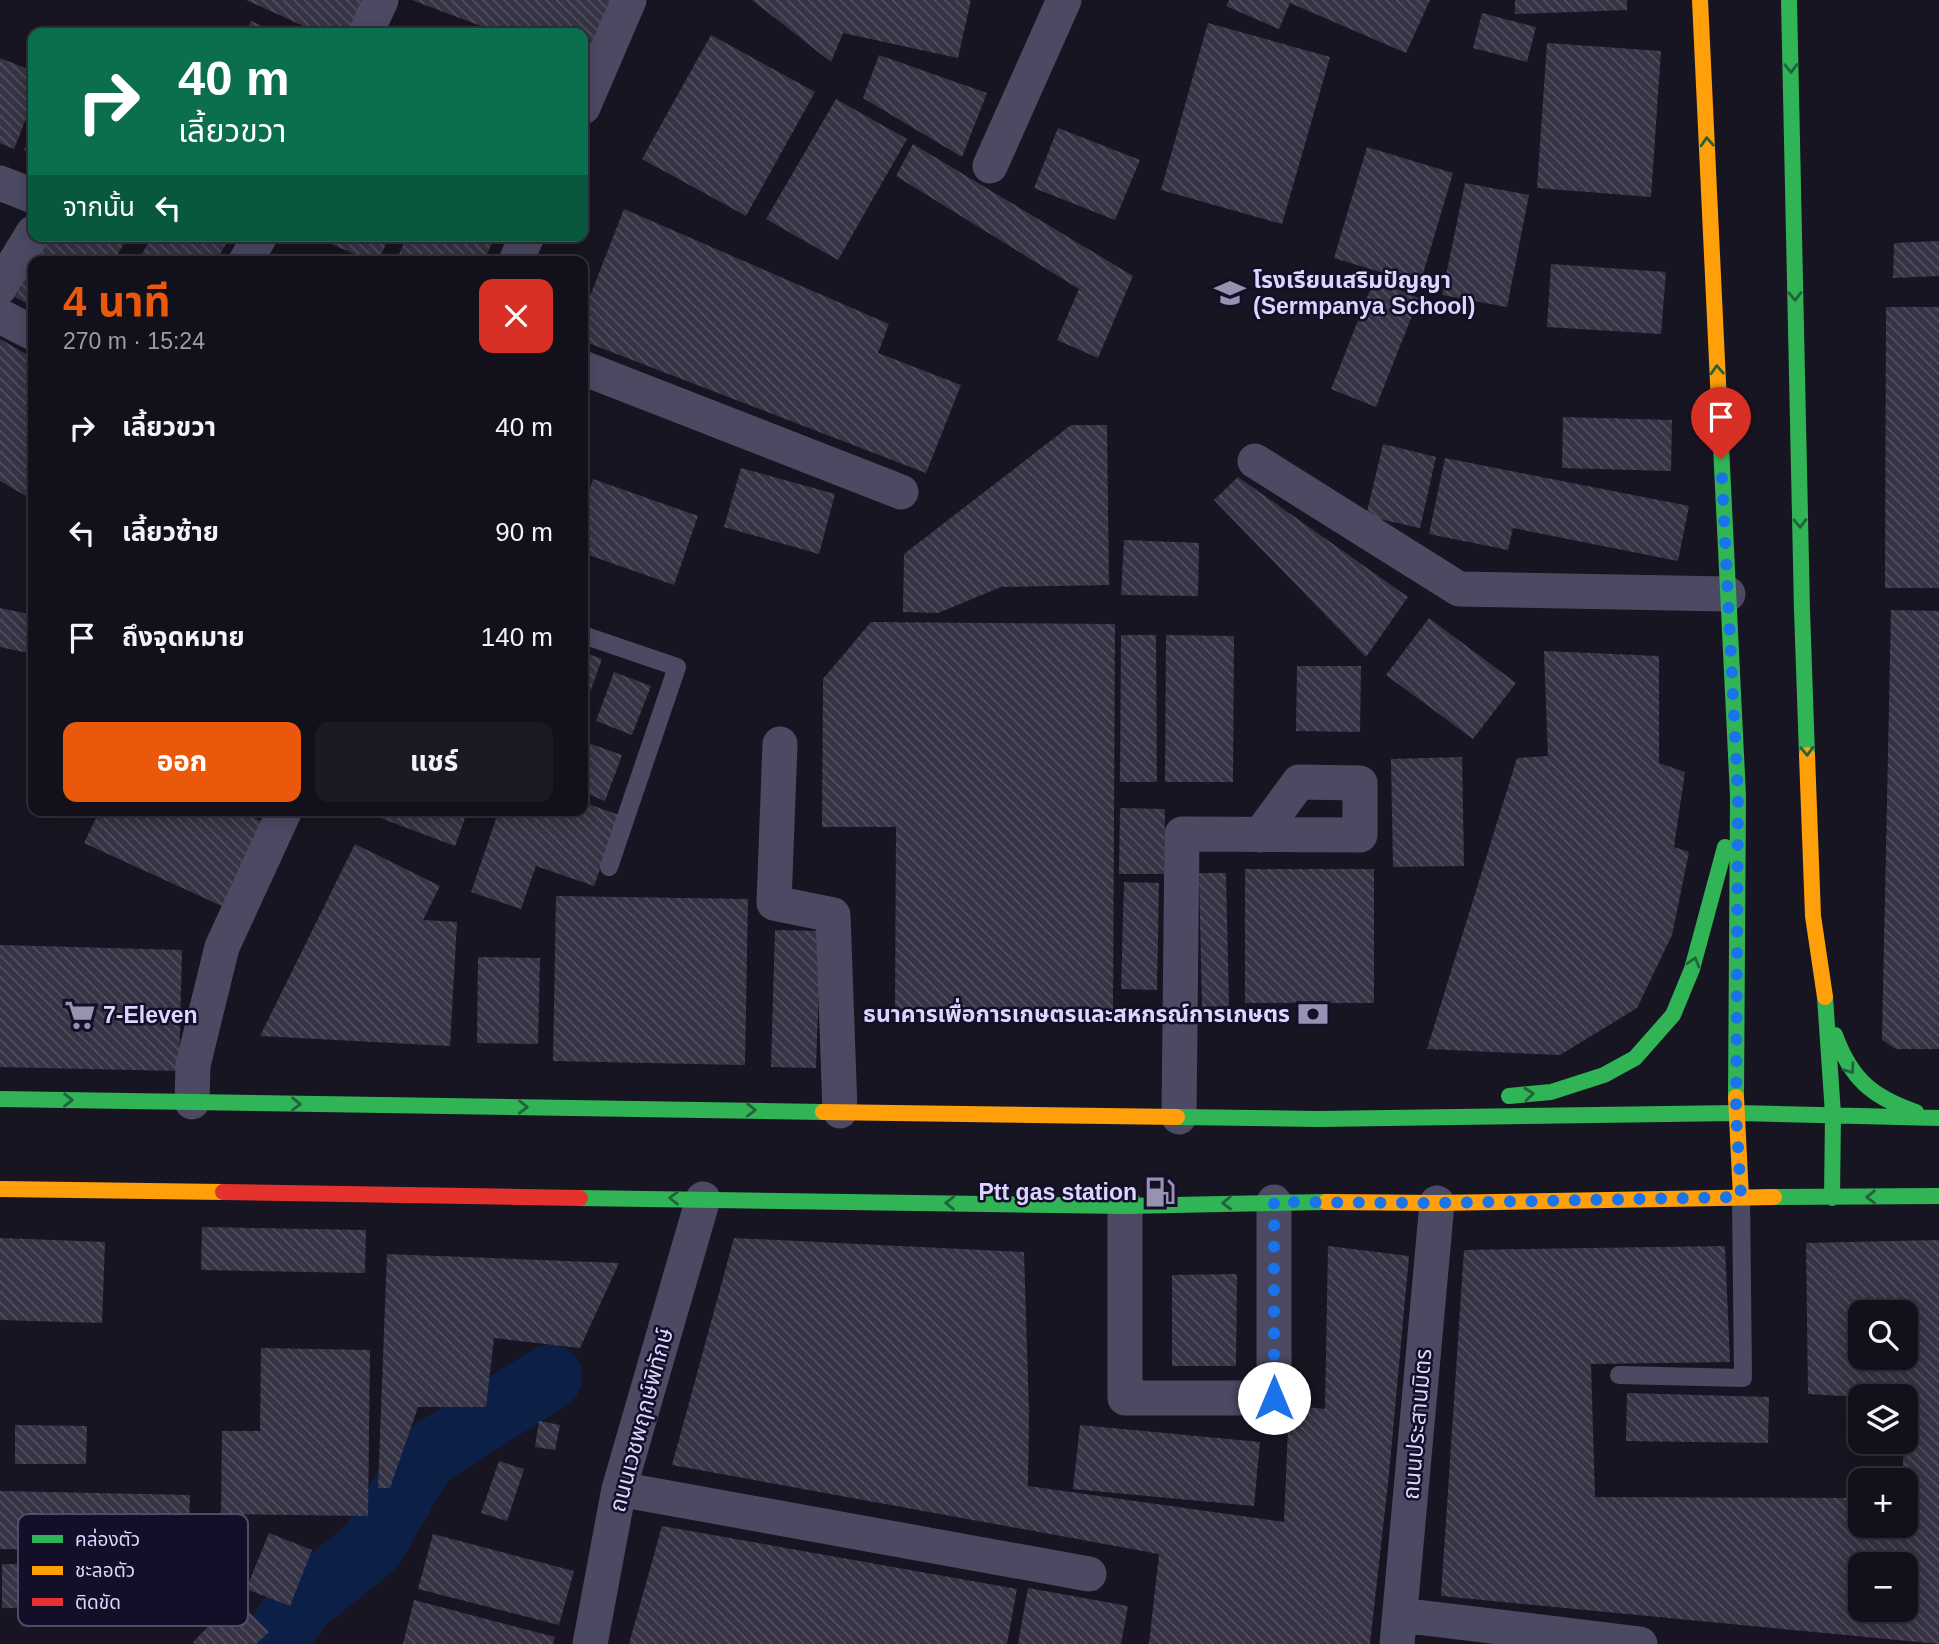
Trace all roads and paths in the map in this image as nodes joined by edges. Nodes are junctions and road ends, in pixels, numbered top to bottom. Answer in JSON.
{"nodes":[{"id":1,"x":381,"y":0,"type":"edge"},
{"id":2,"x":629,"y":0,"type":"edge"},
{"id":3,"x":1064,"y":0,"type":"edge"},
{"id":4,"x":1700,"y":0,"type":"edge"},
{"id":5,"x":1789,"y":0,"type":"edge"},
{"id":6,"x":368,"y":28,"type":"edge"},
{"id":7,"x":588,"y":95,"type":"edge"},
{"id":8,"x":990,"y":166,"type":"dead end"},
{"id":9,"x":0,"y":183,"type":"edge"},
{"id":10,"x":28,"y":194,"type":"edge"},
{"id":11,"x":28,"y":241,"type":"edge"},
{"id":12,"x":0,"y":287,"type":"edge"},
{"id":13,"x":0,"y":316,"type":"edge"},
{"id":14,"x":28,"y":330,"type":"edge"},
{"id":15,"x":588,"y":370,"type":"edge"},
{"id":16,"x":1255,"y":461,"type":"dead end"},
{"id":17,"x":901,"y":492,"type":"dead end"},
{"id":18,"x":1728,"y":594,"type":"junction"},
{"id":19,"x":588,"y":637,"type":"edge"},
{"id":20,"x":780,"y":744,"type":"dead end"},
{"id":21,"x":1738,"y":796,"type":"junction"},
{"id":22,"x":282,"y":816,"type":"edge"},
{"id":23,"x":1260,"y":835,"type":"dead end"},
{"id":24,"x":609,"y":867,"type":"dead end"},
{"id":25,"x":1826,"y":1006,"type":"junction"},
{"id":26,"x":1497,"y":1097,"type":"dead end"},
{"id":27,"x":0,"y":1099,"type":"edge"},
{"id":28,"x":1456,"y":1101,"type":"dead end"},
{"id":29,"x":192,"y":1102,"type":"junction"},
{"id":30,"x":839,"y":1111,"type":"junction"},
{"id":31,"x":1736,"y":1113,"type":"junction"},
{"id":32,"x":1833,"y":1114,"type":"junction"},
{"id":33,"x":1179,"y":1117,"type":"junction"},
{"id":34,"x":1939,"y":1117,"type":"edge"},
{"id":35,"x":1266,"y":1120,"type":"junction"},
{"id":36,"x":0,"y":1189,"type":"edge"},
{"id":37,"x":1939,"y":1196,"type":"edge"},
{"id":38,"x":1741,"y":1197,"type":"junction"},
{"id":39,"x":1832,"y":1198,"type":"junction"},
{"id":40,"x":703,"y":1199,"type":"junction"},
{"id":41,"x":1274,"y":1202,"type":"junction"},
{"id":42,"x":1437,"y":1203,"type":"junction"},
{"id":43,"x":1125,"y":1206,"type":"junction"},
{"id":44,"x":1619,"y":1375,"type":"dead end"},
{"id":45,"x":619,"y":1489,"type":"junction"},
{"id":46,"x":1089,"y":1574,"type":"dead end"},
{"id":47,"x":1398,"y":1629,"type":"edge"},
{"id":48,"x":590,"y":1644,"type":"edge"},
{"id":49,"x":1640,"y":1644,"type":"edge"}],
"edges":[{"from":1,"to":6,"type":"street"},
{"from":2,"to":7,"type":"street"},
{"from":3,"to":8,"type":"street"},
{"from":18,"to":4,"type":"main road","one_way":true},
{"from":5,"to":25,"type":"main road","one_way":true},
{"from":9,"to":10,"type":"street"},
{"from":11,"to":12,"type":"street"},
{"from":13,"to":14,"type":"street"},
{"from":15,"to":17,"type":"street"},
{"from":16,"to":18,"type":"street"},
{"from":18,"to":21,"type":"main road"},
{"from":19,"to":24,"type":"lane"},
{"from":20,"to":30,"type":"street"},
{"from":26,"to":21,"type":"main road","one_way":true},
{"from":21,"to":31,"type":"main road"},
{"from":22,"to":29,"type":"street"},
{"from":23,"to":33,"type":"street"},
{"from":25,"to":32,"type":"main road"},
{"from":25,"to":34,"type":"main road","one_way":true},
{"from":27,"to":29,"type":"main road","one_way":true},
{"from":28,"to":35,"type":"main road"},
{"from":29,"to":30,"type":"main road","one_way":true},
{"from":30,"to":33,"type":"main road"},
{"from":31,"to":32,"type":"main road"},
{"from":31,"to":35,"type":"main road"},
{"from":31,"to":38,"type":"main road"},
{"from":32,"to":34,"type":"main road"},
{"from":32,"to":39,"type":"main road"},
{"from":33,"to":35,"type":"main road"},
{"from":40,"to":36,"type":"main road","one_way":true},
{"from":37,"to":39,"type":"main road","one_way":true},
{"from":38,"to":39,"type":"main road"},
{"from":38,"to":42,"type":"main road"},
{"from":38,"to":44,"type":"lane"},
{"from":43,"to":40,"type":"main road","one_way":true},
{"from":40,"to":45,"type":"street","name":"ถนนเวชพฤกษ์พิทักษ์"},
{"from":41,"to":42,"type":"main road"},
{"from":41,"to":43,"type":"main road","one_way":true},
{"from":41,"to":43,"type":"street"},
{"from":42,"to":47,"type":"street","name":"ถนนประสานมิตร"},
{"from":45,"to":46,"type":"street"},
{"from":45,"to":48,"type":"street","name":"ถนนเวชพฤกษ์พิทักษ์"},
{"from":47,"to":49,"type":"street"}]}
